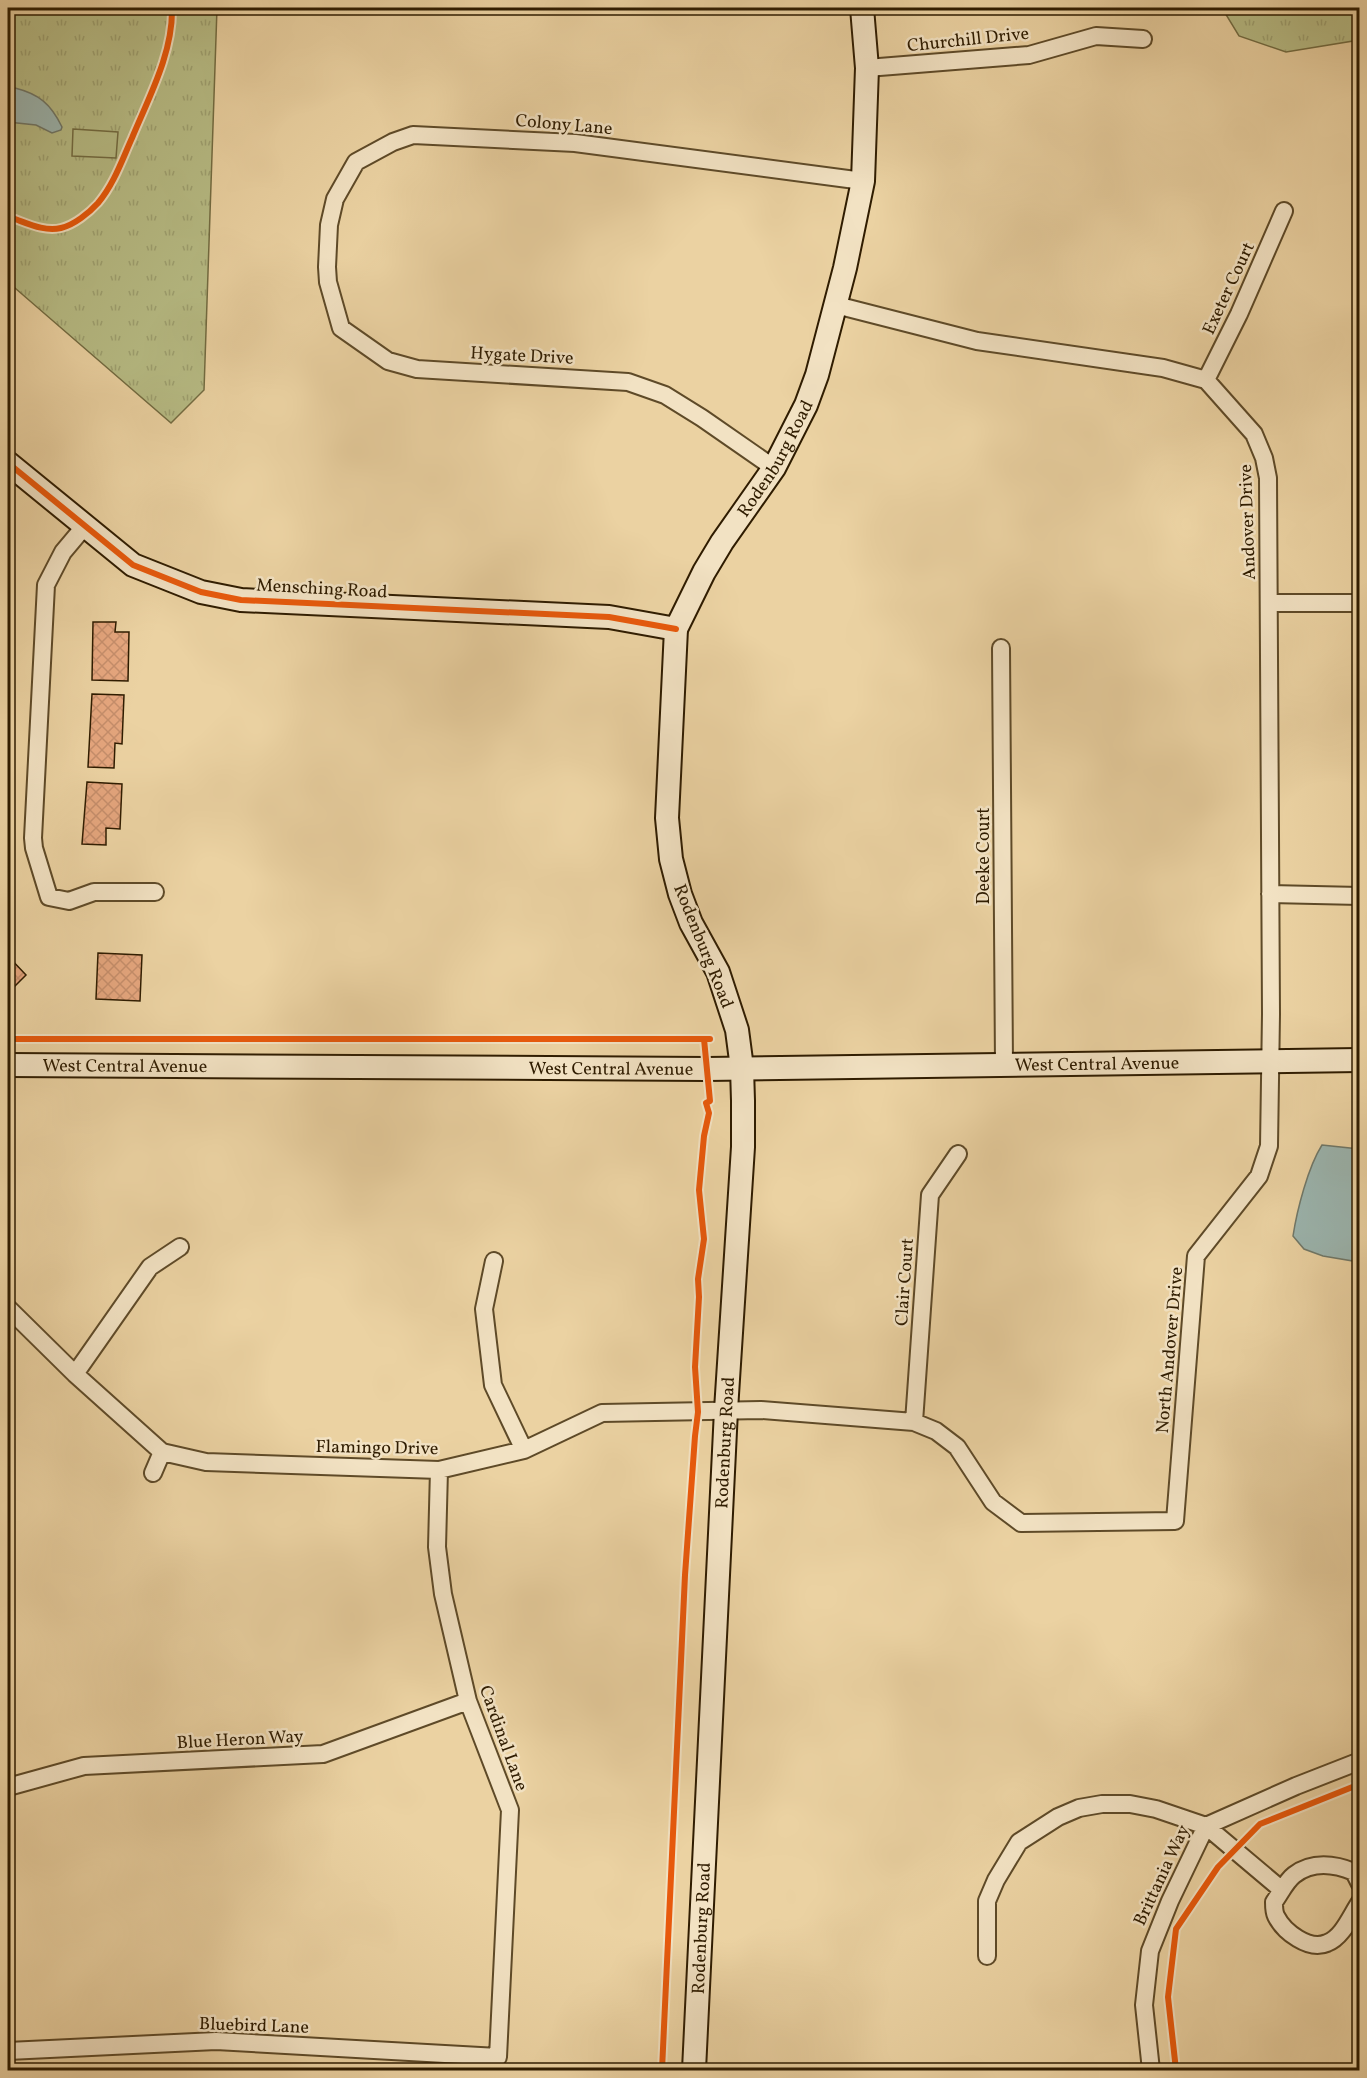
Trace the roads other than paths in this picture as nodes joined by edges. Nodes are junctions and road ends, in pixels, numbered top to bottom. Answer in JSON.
{"nodes":[{"id":1,"x":862,"y":8,"type":"edge"},
{"id":2,"x":1143,"y":39,"type":"dead end"},
{"id":3,"x":867,"y":68,"type":"junction"},
{"id":4,"x":863,"y":181,"type":"junction"},
{"id":5,"x":1284,"y":211,"type":"dead end"},
{"id":6,"x":328,"y":245,"type":"joint"},
{"id":7,"x":836,"y":305,"type":"junction"},
{"id":8,"x":1206,"y":380,"type":"junction"},
{"id":9,"x":8,"y":463,"type":"edge"},
{"id":10,"x":774,"y":468,"type":"junction"},
{"id":11,"x":84,"y":527,"type":"junction"},
{"id":12,"x":1269,"y":603,"type":"junction"},
{"id":13,"x":1359,"y":603,"type":"edge"},
{"id":14,"x":676,"y":629,"type":"junction"},
{"id":15,"x":1001,"y":648,"type":"dead end"},
{"id":16,"x":155,"y":892,"type":"dead end"},
{"id":17,"x":1270,"y":894,"type":"junction"},
{"id":18,"x":1359,"y":896,"type":"edge"},
{"id":19,"x":1359,"y":1060,"type":"edge"},
{"id":20,"x":1270,"y":1061,"type":"junction"},
{"id":21,"x":8,"y":1065,"type":"edge"},
{"id":22,"x":1004,"y":1065,"type":"junction"},
{"id":23,"x":742,"y":1068,"type":"junction"},
{"id":24,"x":958,"y":1155,"type":"dead end"},
{"id":25,"x":180,"y":1247,"type":"dead end"},
{"id":26,"x":494,"y":1261,"type":"dead end"},
{"id":27,"x":8,"y":1308,"type":"edge"},
{"id":28,"x":75,"y":1374,"type":"junction"},
{"id":29,"x":726,"y":1410,"type":"junction"},
{"id":30,"x":914,"y":1422,"type":"junction"},
{"id":31,"x":524,"y":1450,"type":"junction"},
{"id":32,"x":162,"y":1452,"type":"junction"},
{"id":33,"x":439,"y":1470,"type":"junction"},
{"id":34,"x":153,"y":1473,"type":"dead end"},
{"id":35,"x":468,"y":1701,"type":"junction"},
{"id":36,"x":1359,"y":1761,"type":"edge"},
{"id":37,"x":8,"y":1787,"type":"edge"},
{"id":38,"x":1206,"y":1826,"type":"junction"},
{"id":39,"x":1359,"y":1884,"type":"edge"},
{"id":40,"x":1282,"y":1890,"type":"junction"},
{"id":41,"x":1359,"y":1902,"type":"edge"},
{"id":42,"x":987,"y":1956,"type":"dead end"},
{"id":43,"x":8,"y":2051,"type":"edge"},
{"id":44,"x":498,"y":2057,"type":"joint"},
{"id":45,"x":694,"y":2070,"type":"edge"},
{"id":46,"x":1151,"y":2070,"type":"edge"}],
"edges":[{"from":1,"to":3,"type":"street","name":"Rodenburg Road"},
{"from":2,"to":3,"type":"street","name":"Churchill Drive"},
{"from":3,"to":4,"type":"street","name":"Rodenburg Road"},
{"from":4,"to":6,"type":"street","name":"Colony Lane"},
{"from":4,"to":7,"type":"street","name":"Rodenburg Road"},
{"from":5,"to":8,"type":"street","name":"Exeter Court"},
{"from":6,"to":10,"type":"street","name":"Hygate Drive"},
{"from":7,"to":8,"type":"street"},
{"from":7,"to":10,"type":"street","name":"Rodenburg Road"},
{"from":8,"to":12,"type":"street","name":"Andover Drive"},
{"from":9,"to":11,"type":"street","name":"Mensching Road"},
{"from":10,"to":14,"type":"street","name":"Rodenburg Road"},
{"from":11,"to":14,"type":"street","name":"Mensching Road"},
{"from":11,"to":16,"type":"street"},
{"from":12,"to":13,"type":"street"},
{"from":12,"to":17,"type":"street","name":"Andover Drive"},
{"from":14,"to":23,"type":"street","name":"Rodenburg Road"},
{"from":15,"to":22,"type":"street","name":"Deeke Court"},
{"from":17,"to":18,"type":"street"},
{"from":17,"to":20,"type":"street","name":"Andover Drive"},
{"from":19,"to":20,"type":"street","name":"West Central Avenue"},
{"from":20,"to":22,"type":"street","name":"West Central Avenue"},
{"from":20,"to":30,"type":"street","name":"North Andover Drive"},
{"from":21,"to":23,"type":"street","name":"West Central Avenue"},
{"from":22,"to":23,"type":"street","name":"West Central Avenue"},
{"from":23,"to":29,"type":"street","name":"Rodenburg Road"},
{"from":24,"to":30,"type":"street","name":"Clair Court"},
{"from":25,"to":28,"type":"street"},
{"from":26,"to":31,"type":"street"},
{"from":27,"to":28,"type":"street","name":"Flamingo Drive"},
{"from":28,"to":32,"type":"street","name":"Flamingo Drive"},
{"from":29,"to":30,"type":"street","name":"Flamingo Drive"},
{"from":29,"to":31,"type":"street","name":"Flamingo Drive"},
{"from":29,"to":45,"type":"street","name":"Rodenburg Road"},
{"from":31,"to":33,"type":"street","name":"Flamingo Drive"},
{"from":32,"to":33,"type":"street","name":"Flamingo Drive"},
{"from":32,"to":34,"type":"street"},
{"from":33,"to":35,"type":"street","name":"Cardinal Lane"},
{"from":35,"to":37,"type":"street","name":"Blue Heron Way"},
{"from":35,"to":44,"type":"street","name":"Cardinal Lane"},
{"from":36,"to":38,"type":"street","name":"Brittania Way"},
{"from":38,"to":40,"type":"street"},
{"from":38,"to":42,"type":"street"},
{"from":38,"to":46,"type":"street","name":"Brittania Way"},
{"from":39,"to":40,"type":"street"},
{"from":40,"to":41,"type":"street"},
{"from":43,"to":44,"type":"street","name":"Bluebird Lane"}]}
